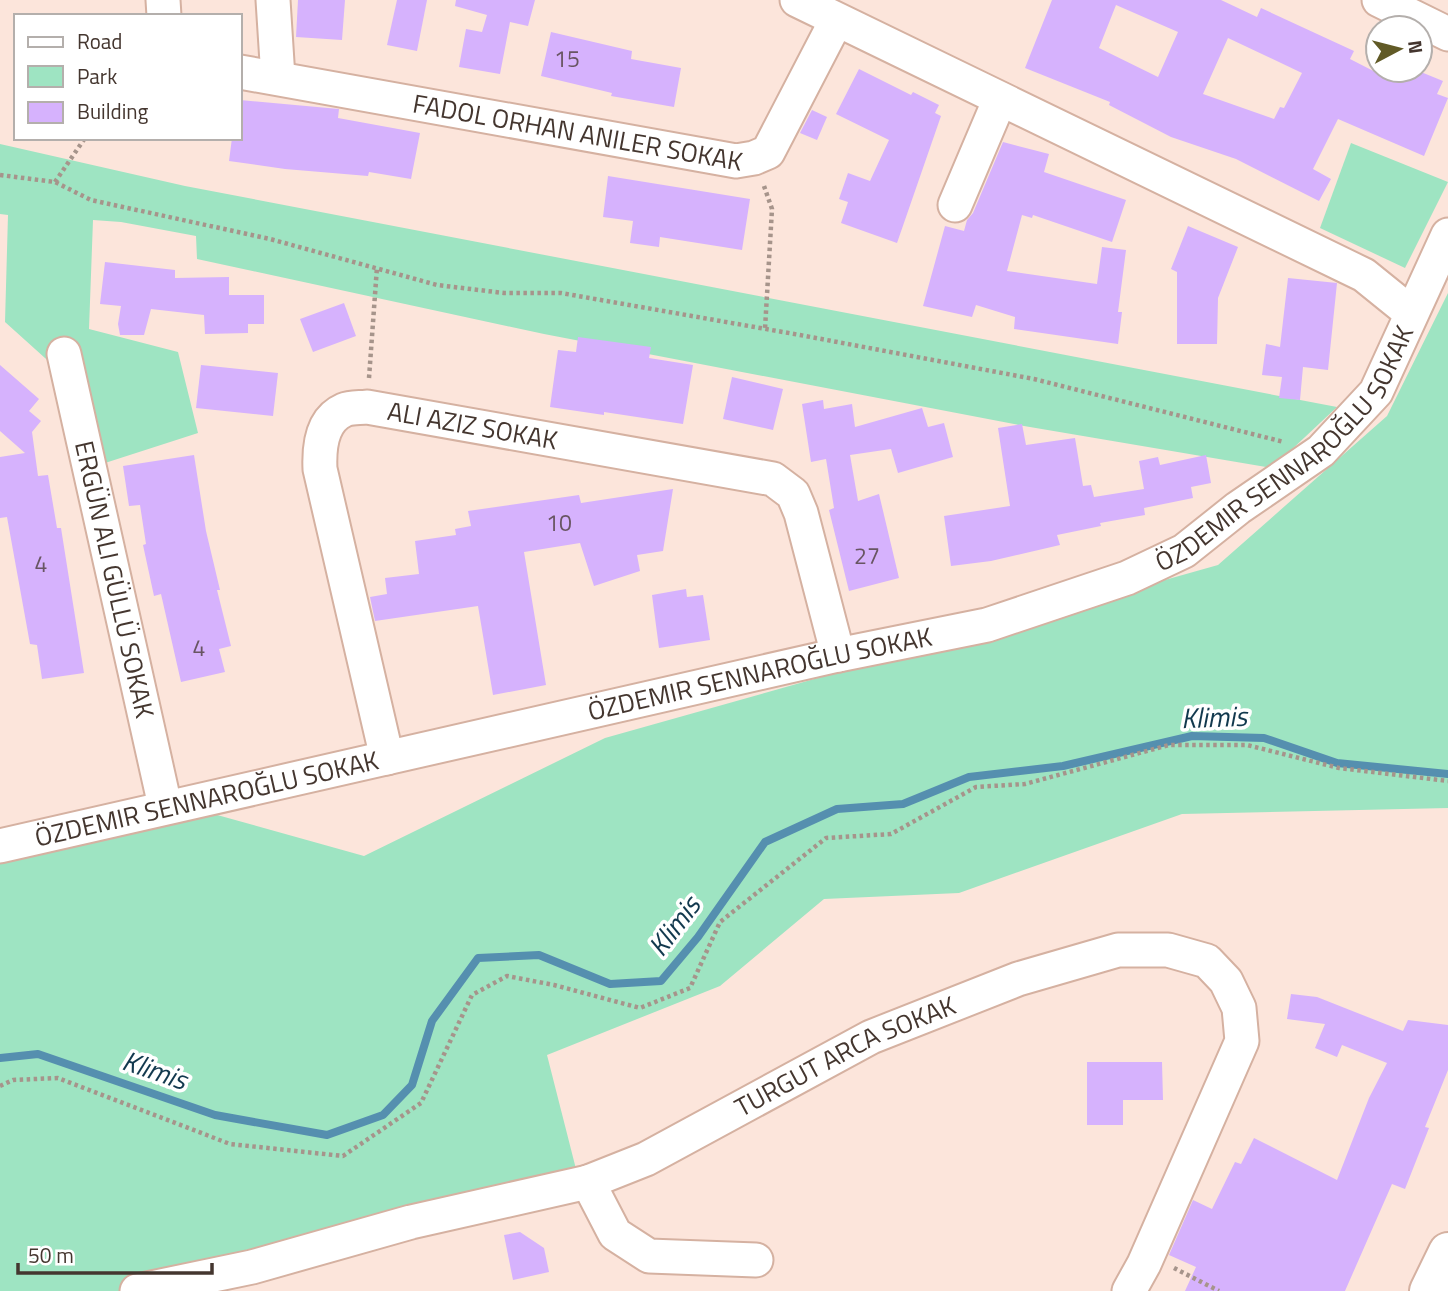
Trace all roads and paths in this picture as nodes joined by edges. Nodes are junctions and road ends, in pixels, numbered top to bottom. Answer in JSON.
{"nodes":[{"id":1,"x":273,"y":0,"type":"edge"},
{"id":2,"x":797,"y":0,"type":"edge"},
{"id":3,"x":1379,"y":0,"type":"edge"},
{"id":4,"x":836,"y":21,"type":"junction"},
{"id":5,"x":1448,"y":34,"type":"edge"},
{"id":6,"x":242,"y":72,"type":"edge"},
{"id":7,"x":278,"y":78,"type":"junction"},
{"id":8,"x":1000,"y":99,"type":"junction"},
{"id":9,"x":84,"y":140,"type":"edge"},
{"id":10,"x":754,"y":158,"type":"junction"},
{"id":11,"x":0,"y":175,"type":"edge"},
{"id":12,"x":55,"y":182,"type":"junction"},
{"id":13,"x":955,"y":205,"type":"dead end"},
{"id":14,"x":1448,"y":235,"type":"edge"},
{"id":15,"x":377,"y":267,"type":"junction"},
{"id":16,"x":1411,"y":313,"type":"junction"},
{"id":17,"x":765,"y":329,"type":"junction"},
{"id":18,"x":64,"y":354,"type":"dead end"},
{"id":19,"x":367,"y":407,"type":"junction"},
{"id":20,"x":1321,"y":451,"type":"junction"},
{"id":21,"x":838,"y":654,"type":"junction"},
{"id":22,"x":387,"y":758,"type":"junction"},
{"id":23,"x":1448,"y":781,"type":"edge"},
{"id":24,"x":165,"y":806,"type":"junction"},
{"id":25,"x":0,"y":846,"type":"edge"},
{"id":26,"x":0,"y":1086,"type":"edge"},
{"id":27,"x":588,"y":1182,"type":"junction"},
{"id":28,"x":1448,"y":1252,"type":"edge"},
{"id":29,"x":1148,"y":1255,"type":"junction"},
{"id":30,"x":756,"y":1260,"type":"dead end"},
{"id":31,"x":262,"y":1279,"type":"edge"},
{"id":32,"x":137,"y":1291,"type":"edge"},
{"id":33,"x":1129,"y":1291,"type":"edge"},
{"id":34,"x":1219,"y":1291,"type":"edge"},
{"id":35,"x":1429,"y":1291,"type":"edge"}],
"edges":[{"from":1,"to":7,"type":"street"},
{"from":2,"to":4,"type":"street","name":"ÖZDEMIR SENNAROĞLU SOKAK"},
{"from":3,"to":5,"type":"street"},
{"from":4,"to":8,"type":"street","name":"ÖZDEMIR SENNAROĞLU SOKAK"},
{"from":4,"to":10,"type":"street"},
{"from":6,"to":7,"type":"street"},
{"from":7,"to":10,"type":"street"},
{"from":8,"to":13,"type":"street"},
{"from":8,"to":16,"type":"street","name":"ÖZDEMIR SENNAROĞLU SOKAK"},
{"from":9,"to":12,"type":"path"},
{"from":10,"to":17,"type":"path"},
{"from":11,"to":12,"type":"path"},
{"from":12,"to":15,"type":"path"},
{"from":14,"to":16,"type":"street","name":"ÖZDEMIR SENNAROĞLU SOKAK"},
{"from":15,"to":17,"type":"path"},
{"from":15,"to":19,"type":"path"},
{"from":16,"to":20,"type":"street","name":"ÖZDEMIR SENNAROĞLU SOKAK"},
{"from":17,"to":20,"type":"path"},
{"from":18,"to":24,"type":"street","name":"ERGÜN ALI GÜLLÜ SOKAK"},
{"from":19,"to":21,"type":"street","name":"ALI AZIZ SOKAK"},
{"from":19,"to":22,"type":"street","name":"ALI AZIZ SOKAK"},
{"from":20,"to":21,"type":"street","name":"ÖZDEMIR SENNAROĞLU SOKAK"},
{"from":21,"to":22,"type":"street","name":"ÖZDEMIR SENNAROĞLU SOKAK"},
{"from":22,"to":24,"type":"street","name":"ÖZDEMIR SENNAROĞLU SOKAK"},
{"from":23,"to":26,"type":"path"},
{"from":24,"to":25,"type":"street","name":"ÖZDEMIR SENNAROĞLU SOKAK"},
{"from":27,"to":29,"type":"street","name":"TURGUT ARCA SOKAK"},
{"from":27,"to":30,"type":"street"},
{"from":27,"to":31,"type":"street","name":"TURGUT ARCA SOKAK"},
{"from":28,"to":35,"type":"main road"},
{"from":29,"to":33,"type":"street","name":"TURGUT ARCA SOKAK"},
{"from":29,"to":34,"type":"path"},
{"from":31,"to":32,"type":"street","name":"TURGUT ARCA SOKAK"}]}
